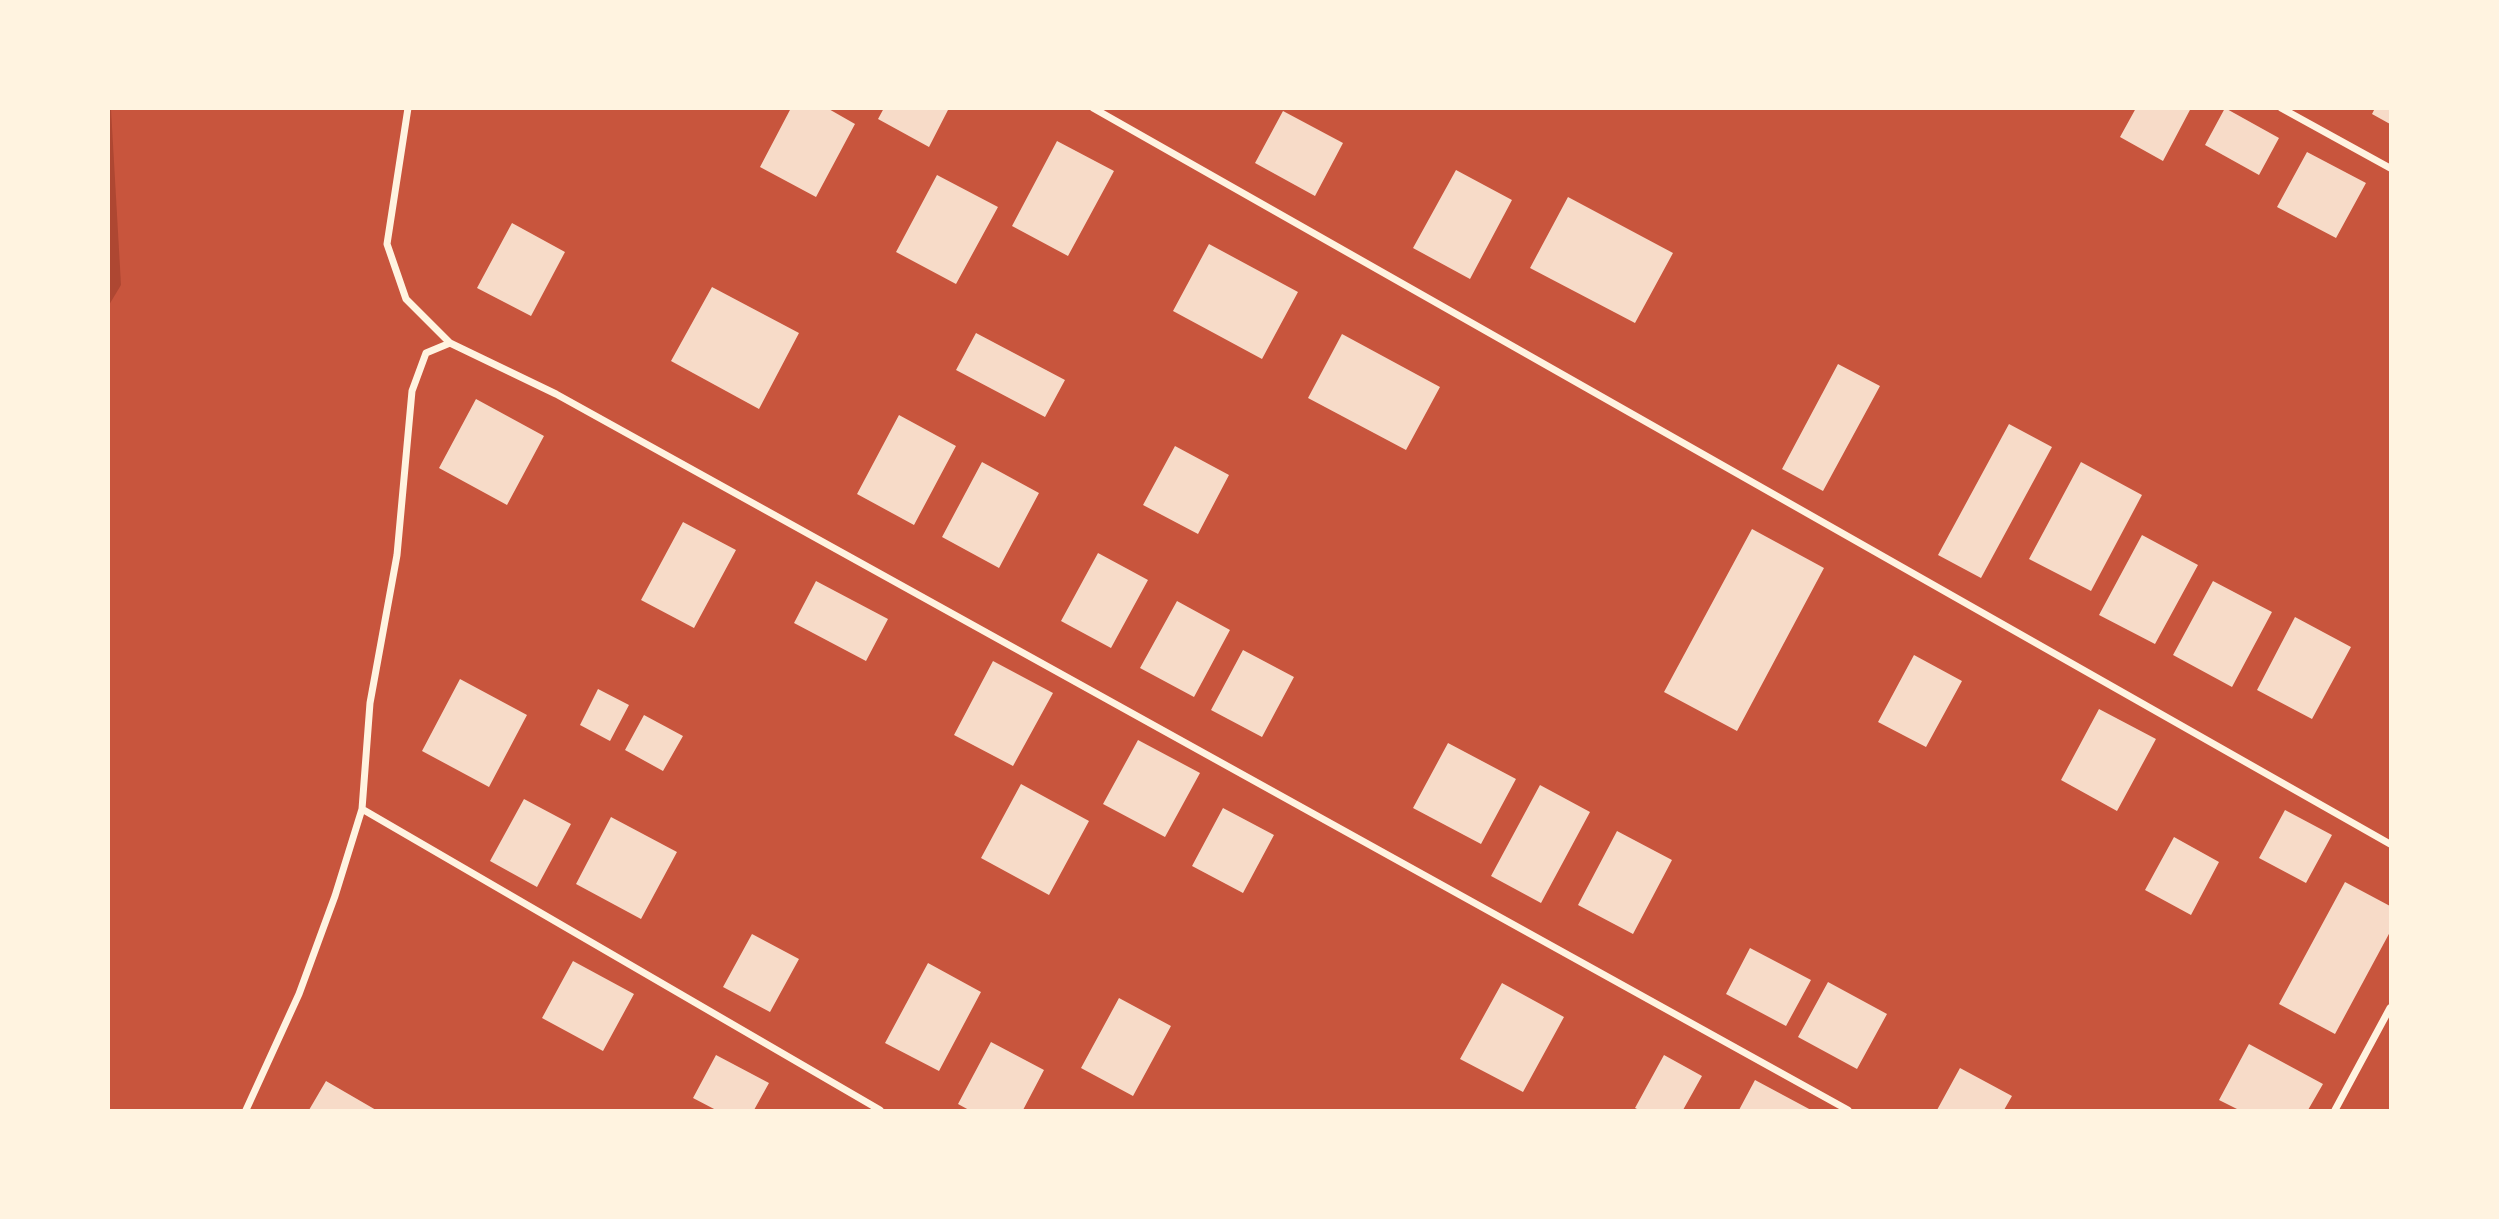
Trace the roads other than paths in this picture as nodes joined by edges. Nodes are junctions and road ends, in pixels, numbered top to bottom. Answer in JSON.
{"nodes":[{"id":1,"x":408,"y":108,"type":"edge"},
{"id":2,"x":1093,"y":108,"type":"edge"},
{"id":3,"x":2281,"y":108,"type":"edge"},
{"id":4,"x":2390,"y":168,"type":"edge"},
{"id":5,"x":450,"y":343,"type":"junction"},
{"id":6,"x":362,"y":809,"type":"junction"},
{"id":7,"x":2390,"y":844,"type":"edge"},
{"id":8,"x":2390,"y":1008,"type":"edge"},
{"id":9,"x":246,"y":1111,"type":"edge"},
{"id":10,"x":880,"y":1111,"type":"edge"},
{"id":11,"x":1848,"y":1111,"type":"edge"},
{"id":12,"x":2336,"y":1111,"type":"edge"}],
"edges":[{"from":1,"to":5,"type":"street"},
{"from":2,"to":7,"type":"street"},
{"from":3,"to":4,"type":"street"},
{"from":5,"to":6,"type":"street"},
{"from":5,"to":11,"type":"street"},
{"from":6,"to":9,"type":"street"},
{"from":6,"to":10,"type":"street"},
{"from":8,"to":12,"type":"street"}]}
